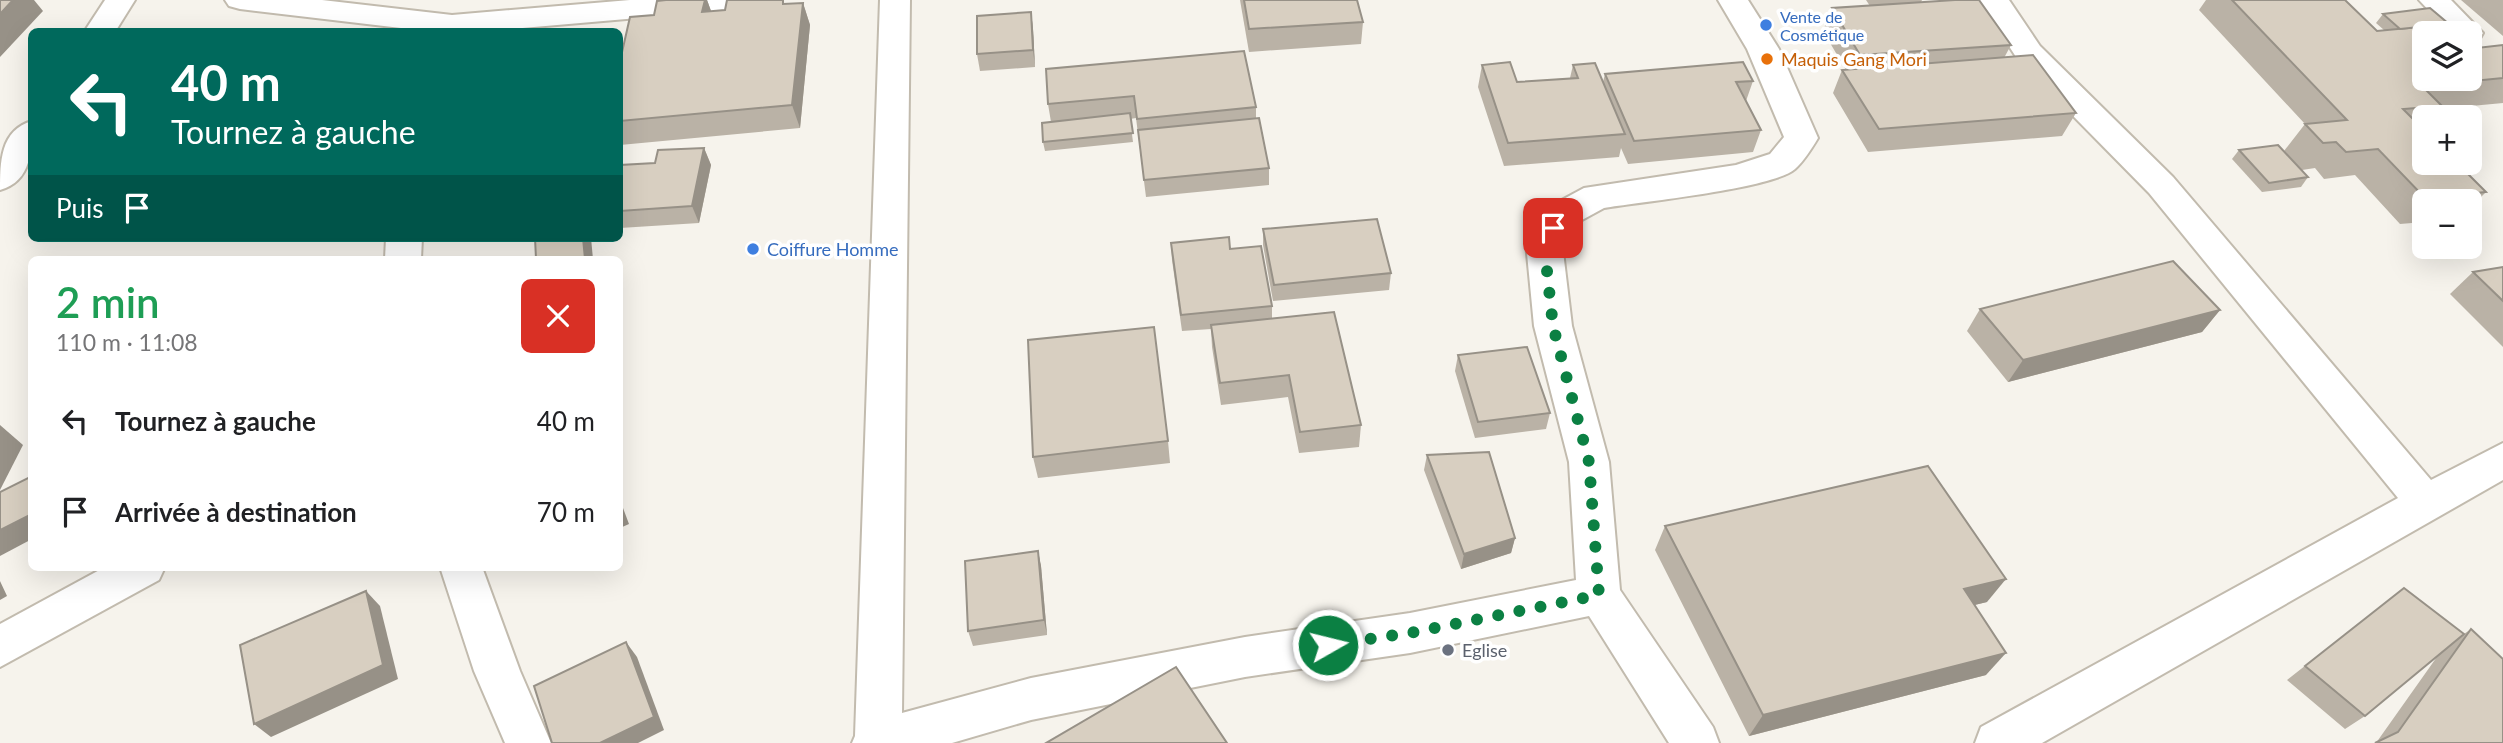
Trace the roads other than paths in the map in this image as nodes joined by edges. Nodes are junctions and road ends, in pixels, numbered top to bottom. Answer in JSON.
{"nodes":[{"id":1,"x":120,"y":0,"type":"edge"},
{"id":2,"x":240,"y":0,"type":"edge"},
{"id":3,"x":742,"y":0,"type":"edge"},
{"id":4,"x":895,"y":0,"type":"edge"},
{"id":5,"x":1733,"y":0,"type":"edge"},
{"id":6,"x":1994,"y":0,"type":"edge"},
{"id":7,"x":2434,"y":0,"type":"edge"},
{"id":8,"x":636,"y":5,"type":"edge"},
{"id":9,"x":2456,"y":21,"type":"edge"},
{"id":10,"x":102,"y":28,"type":"edge"},
{"id":11,"x":451,"y":28,"type":"edge"},
{"id":12,"x":28,"y":138,"type":"edge"},
{"id":13,"x":0,"y":178,"type":"edge"},
{"id":14,"x":2503,"y":460,"type":"edge"},
{"id":15,"x":2427,"y":504,"type":"junction"},
{"id":16,"x":137,"y":571,"type":"edge"},
{"id":17,"x":462,"y":571,"type":"edge"},
{"id":18,"x":1599,"y":595,"type":"junction"},
{"id":19,"x":0,"y":647,"type":"edge"},
{"id":20,"x":876,"y":742,"type":"edge"},
{"id":21,"x":528,"y":743,"type":"edge"},
{"id":22,"x":1696,"y":743,"type":"edge"},
{"id":23,"x":1998,"y":743,"type":"edge"}],
"edges":[{"from":1,"to":10,"type":"street"},
{"from":2,"to":11,"type":"street"},
{"from":3,"to":8,"type":"street"},
{"from":4,"to":20,"type":"street"},
{"from":5,"to":18,"type":"street"},
{"from":6,"to":15,"type":"street"},
{"from":7,"to":9,"type":"street"},
{"from":8,"to":11,"type":"street"},
{"from":12,"to":13,"type":"street"},
{"from":14,"to":15,"type":"street"},
{"from":15,"to":23,"type":"street"},
{"from":16,"to":19,"type":"street"},
{"from":17,"to":21,"type":"street"},
{"from":18,"to":20,"type":"street"},
{"from":18,"to":22,"type":"street"}]}
